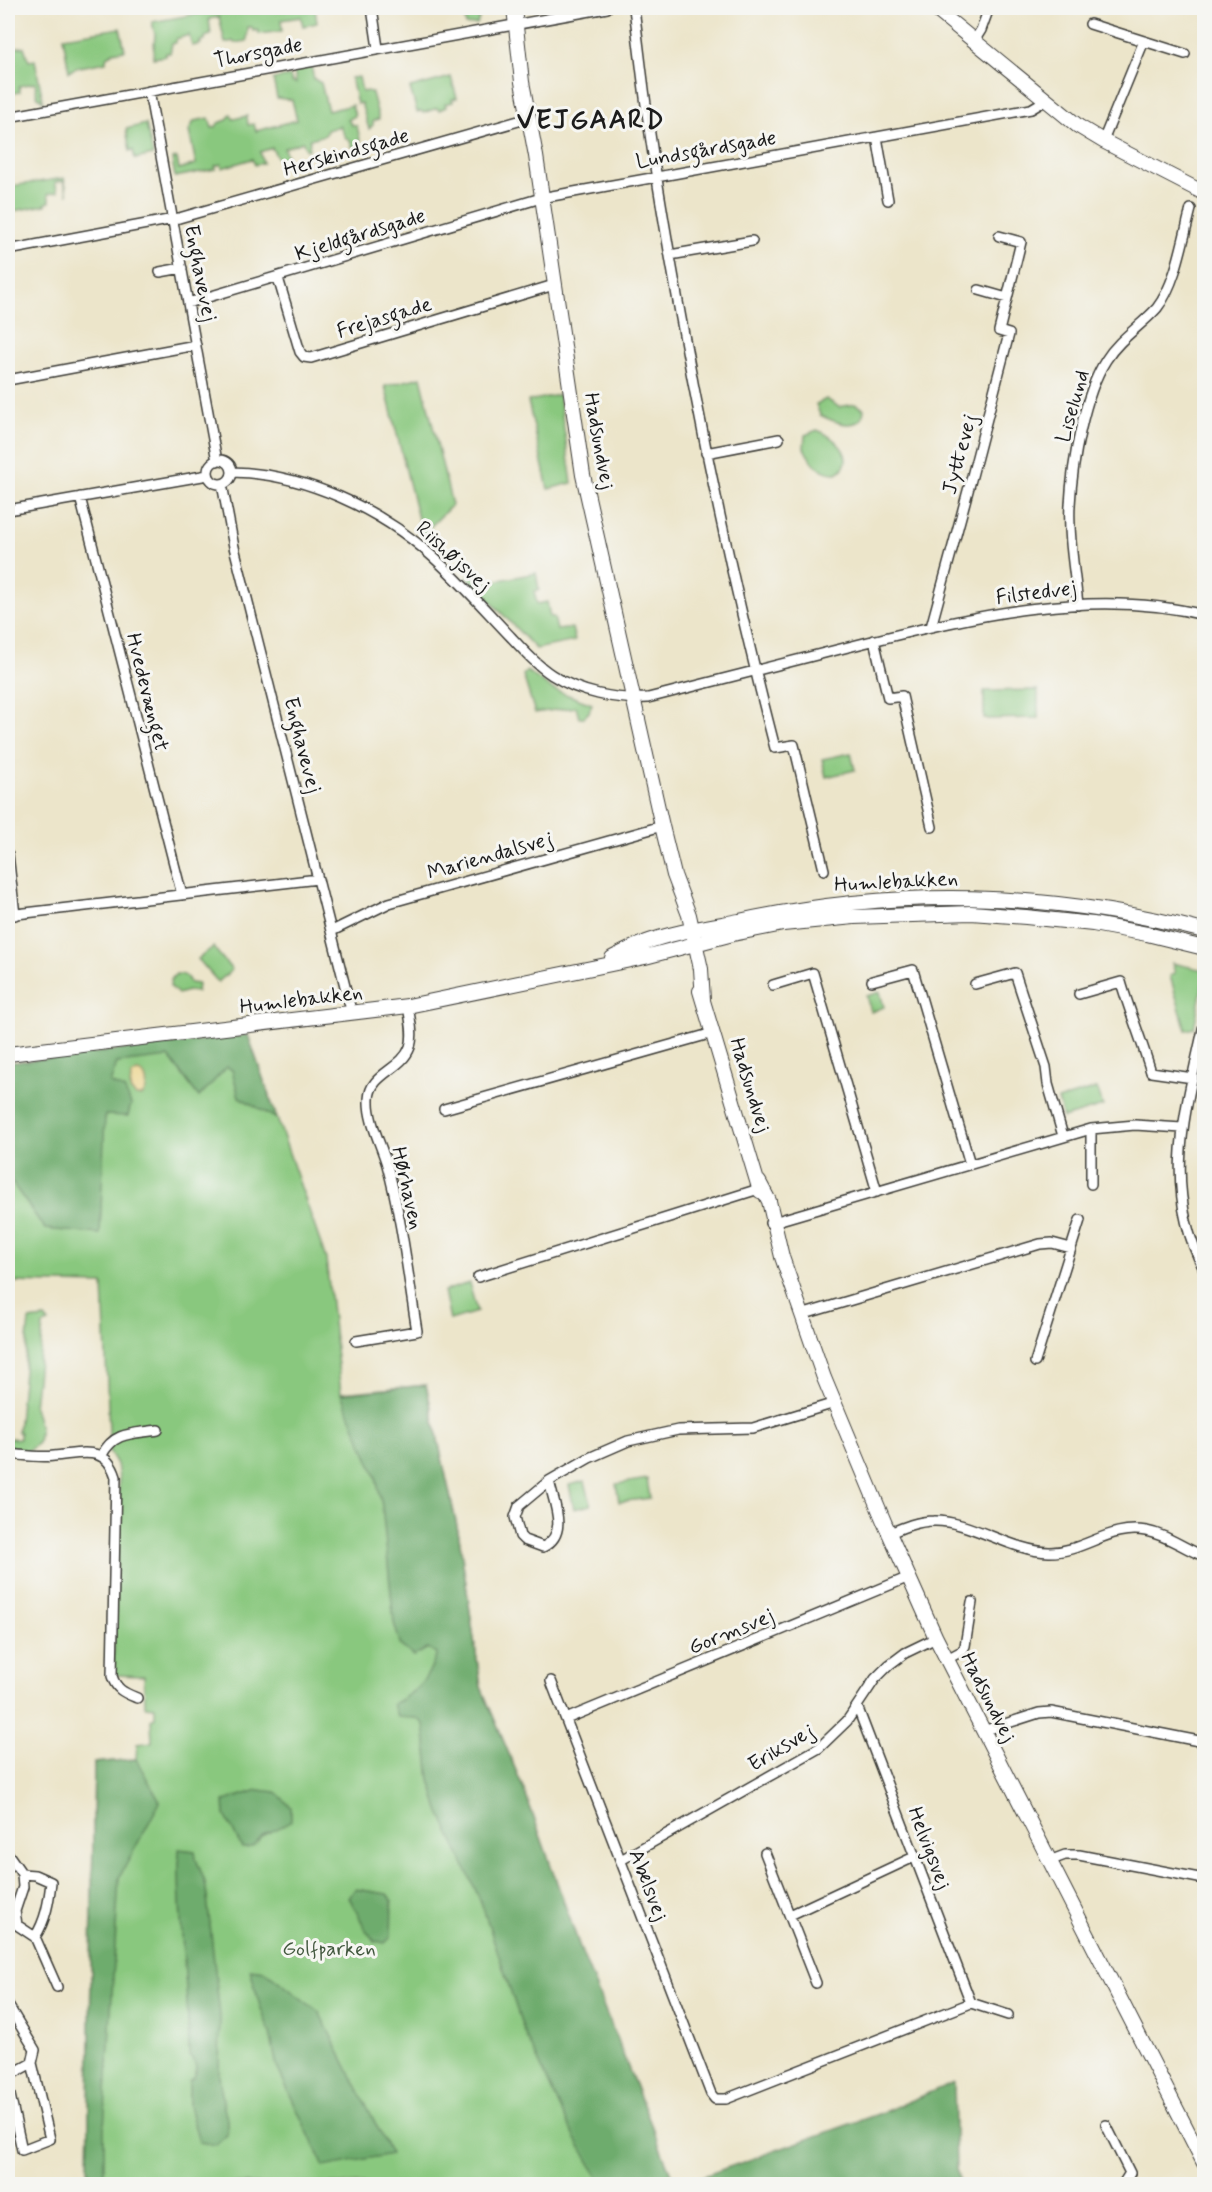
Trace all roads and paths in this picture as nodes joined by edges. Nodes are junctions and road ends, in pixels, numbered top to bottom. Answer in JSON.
{"nodes":[{"id":1,"x":372,"y":8,"type":"edge"},
{"id":2,"x":514,"y":8,"type":"edge"},
{"id":3,"x":607,"y":8,"type":"edge"},
{"id":4,"x":634,"y":8,"type":"edge"},
{"id":5,"x":934,"y":8,"type":"edge"},
{"id":6,"x":989,"y":8,"type":"edge"},
{"id":7,"x":1090,"y":24,"type":"dead end"},
{"id":8,"x":516,"y":25,"type":"junction"},
{"id":9,"x":974,"y":41,"type":"junction"},
{"id":10,"x":1144,"y":41,"type":"junction"},
{"id":11,"x":378,"y":48,"type":"junction"},
{"id":12,"x":1185,"y":54,"type":"dead end"},
{"id":13,"x":149,"y":92,"type":"junction"},
{"id":14,"x":1046,"y":100,"type":"junction"},
{"id":15,"x":8,"y":117,"type":"edge"},
{"id":16,"x":529,"y":118,"type":"junction"},
{"id":17,"x":877,"y":137,"type":"junction"},
{"id":18,"x":1103,"y":141,"type":"junction"},
{"id":19,"x":656,"y":177,"type":"junction"},
{"id":20,"x":1204,"y":193,"type":"edge"},
{"id":21,"x":541,"y":198,"type":"junction"},
{"id":22,"x":888,"y":200,"type":"dead end"},
{"id":23,"x":1191,"y":209,"type":"dead end"},
{"id":24,"x":173,"y":220,"type":"junction"},
{"id":25,"x":999,"y":236,"type":"dead end"},
{"id":26,"x":752,"y":241,"type":"dead end"},
{"id":27,"x":8,"y":250,"type":"edge"},
{"id":28,"x":670,"y":255,"type":"junction"},
{"id":29,"x":182,"y":268,"type":"junction"},
{"id":30,"x":160,"y":272,"type":"dead end"},
{"id":31,"x":278,"y":278,"type":"junction"},
{"id":32,"x":554,"y":285,"type":"junction"},
{"id":33,"x":979,"y":290,"type":"dead end"},
{"id":34,"x":1007,"y":298,"type":"junction"},
{"id":35,"x":188,"y":303,"type":"junction"},
{"id":36,"x":196,"y":345,"type":"junction"},
{"id":37,"x":8,"y":380,"type":"edge"},
{"id":38,"x":779,"y":439,"type":"dead end"},
{"id":39,"x":705,"y":453,"type":"junction"},
{"id":40,"x":217,"y":461,"type":"junction"},
{"id":41,"x":232,"y":472,"type":"junction"},
{"id":42,"x":208,"y":475,"type":"junction"},
{"id":43,"x":222,"y":484,"type":"junction"},
{"id":44,"x":80,"y":497,"type":"junction"},
{"id":45,"x":8,"y":510,"type":"edge"},
{"id":46,"x":1078,"y":605,"type":"junction"},
{"id":47,"x":1204,"y":615,"type":"edge"},
{"id":48,"x":931,"y":627,"type":"junction"},
{"id":49,"x":874,"y":640,"type":"junction"},
{"id":50,"x":754,"y":671,"type":"junction"},
{"id":51,"x":632,"y":699,"type":"junction"},
{"id":52,"x":662,"y":826,"type":"junction"},
{"id":53,"x":932,"y":827,"type":"dead end"},
{"id":54,"x":8,"y":854,"type":"edge"},
{"id":55,"x":824,"y":870,"type":"dead end"},
{"id":56,"x":318,"y":879,"type":"junction"},
{"id":57,"x":182,"y":895,"type":"junction"},
{"id":58,"x":11,"y":915,"type":"edge"},
{"id":59,"x":332,"y":931,"type":"junction"},
{"id":60,"x":1204,"y":931,"type":"edge"},
{"id":61,"x":689,"y":938,"type":"junction"},
{"id":62,"x":1204,"y":948,"type":"edge"},
{"id":63,"x":872,"y":981,"type":"dead end"},
{"id":64,"x":975,"y":984,"type":"dead end"},
{"id":65,"x":773,"y":985,"type":"dead end"},
{"id":66,"x":1079,"y":994,"type":"dead end"},
{"id":67,"x":408,"y":1006,"type":"junction"},
{"id":68,"x":352,"y":1014,"type":"junction"},
{"id":69,"x":1204,"y":1025,"type":"edge"},
{"id":70,"x":713,"y":1033,"type":"junction"},
{"id":71,"x":8,"y":1054,"type":"edge"},
{"id":72,"x":1193,"y":1078,"type":"junction"},
{"id":73,"x":444,"y":1109,"type":"dead end"},
{"id":74,"x":1091,"y":1128,"type":"junction"},
{"id":75,"x":1182,"y":1128,"type":"junction"},
{"id":76,"x":1063,"y":1136,"type":"junction"},
{"id":77,"x":969,"y":1164,"type":"junction"},
{"id":78,"x":1091,"y":1184,"type":"dead end"},
{"id":79,"x":760,"y":1186,"type":"junction"},
{"id":80,"x":877,"y":1192,"type":"junction"},
{"id":81,"x":1080,"y":1220,"type":"dead end"},
{"id":82,"x":773,"y":1226,"type":"junction"},
{"id":83,"x":1071,"y":1248,"type":"junction"},
{"id":84,"x":1204,"y":1269,"type":"edge"},
{"id":85,"x":478,"y":1277,"type":"dead end"},
{"id":86,"x":801,"y":1315,"type":"junction"},
{"id":87,"x":356,"y":1341,"type":"dead end"},
{"id":88,"x":1035,"y":1362,"type":"dead end"},
{"id":89,"x":835,"y":1403,"type":"junction"},
{"id":90,"x":158,"y":1430,"type":"dead end"},
{"id":91,"x":8,"y":1454,"type":"edge"},
{"id":92,"x":102,"y":1455,"type":"junction"},
{"id":93,"x":549,"y":1481,"type":"junction"},
{"id":94,"x":890,"y":1533,"type":"junction"},
{"id":95,"x":1204,"y":1556,"type":"edge"},
{"id":96,"x":909,"y":1577,"type":"junction"},
{"id":97,"x":972,"y":1602,"type":"dead end"},
{"id":98,"x":936,"y":1638,"type":"junction"},
{"id":99,"x":947,"y":1659,"type":"junction"},
{"id":100,"x":551,"y":1681,"type":"dead end"},
{"id":101,"x":137,"y":1698,"type":"dead end"},
{"id":102,"x":857,"y":1706,"type":"junction"},
{"id":103,"x":566,"y":1719,"type":"junction"},
{"id":104,"x":983,"y":1731,"type":"junction"},
{"id":105,"x":1204,"y":1742,"type":"edge"},
{"id":106,"x":765,"y":1853,"type":"dead end"},
{"id":107,"x":8,"y":1854,"type":"edge"},
{"id":108,"x":915,"y":1857,"type":"junction"},
{"id":109,"x":621,"y":1860,"type":"junction"},
{"id":110,"x":1049,"y":1861,"type":"junction"},
{"id":111,"x":21,"y":1874,"type":"junction"},
{"id":112,"x":1204,"y":1879,"type":"edge"},
{"id":113,"x":790,"y":1915,"type":"junction"},
{"id":114,"x":35,"y":1937,"type":"junction"},
{"id":115,"x":816,"y":1983,"type":"dead end"},
{"id":116,"x":57,"y":1987,"type":"dead end"},
{"id":117,"x":971,"y":2003,"type":"junction"},
{"id":118,"x":8,"y":2005,"type":"edge"},
{"id":119,"x":1008,"y":2015,"type":"dead end"},
{"id":120,"x":32,"y":2063,"type":"junction"},
{"id":121,"x":8,"y":2076,"type":"edge"},
{"id":122,"x":8,"y":2086,"type":"edge"},
{"id":123,"x":1106,"y":2125,"type":"dead end"},
{"id":124,"x":1204,"y":2161,"type":"edge"},
{"id":125,"x":1123,"y":2184,"type":"edge"}],
"edges":[{"from":1,"to":11,"type":"street"},
{"from":2,"to":8,"type":"street","name":"Hadsundvej"},
{"from":3,"to":8,"type":"street","name":"Thorsgade"},
{"from":4,"to":19,"type":"street"},
{"from":5,"to":9,"type":"street"},
{"from":6,"to":9,"type":"street"},
{"from":7,"to":10,"type":"street"},
{"from":8,"to":11,"type":"street","name":"Thorsgade"},
{"from":8,"to":16,"type":"street","name":"Hadsundvej"},
{"from":9,"to":14,"type":"street"},
{"from":10,"to":12,"type":"street"},
{"from":10,"to":18,"type":"street"},
{"from":11,"to":13,"type":"street","name":"Thorsgade"},
{"from":13,"to":15,"type":"street","name":"Thorsgade"},
{"from":13,"to":24,"type":"street","name":"Enghavevej"},
{"from":14,"to":17,"type":"street","name":"Lundsgårdsgade"},
{"from":14,"to":18,"type":"street"},
{"from":16,"to":21,"type":"street","name":"Hadsundvej"},
{"from":16,"to":24,"type":"street","name":"Herskindsgade"},
{"from":17,"to":19,"type":"street","name":"Lundsgårdsgade"},
{"from":17,"to":22,"type":"street"},
{"from":18,"to":20,"type":"street"},
{"from":19,"to":21,"type":"street","name":"Lundsgårdsgade"},
{"from":19,"to":28,"type":"street"},
{"from":21,"to":31,"type":"street","name":"Kjeldgårdsgade"},
{"from":21,"to":32,"type":"street","name":"Hadsundvej"},
{"from":23,"to":46,"type":"street","name":"Liselund"},
{"from":24,"to":27,"type":"street","name":"Herskindsgade"},
{"from":24,"to":29,"type":"street","name":"Enghavevej"},
{"from":25,"to":34,"type":"street","name":"Jyttevej"},
{"from":26,"to":28,"type":"street"},
{"from":28,"to":39,"type":"street"},
{"from":29,"to":30,"type":"street"},
{"from":29,"to":35,"type":"street","name":"Enghavevej"},
{"from":31,"to":32,"type":"street","name":"Frejasgade"},
{"from":31,"to":35,"type":"street","name":"Kjeldgårdsgade"},
{"from":32,"to":51,"type":"street","name":"Hadsundvej"},
{"from":33,"to":34,"type":"street"},
{"from":34,"to":48,"type":"street","name":"Jyttevej"},
{"from":35,"to":36,"type":"street","name":"Enghavevej"},
{"from":36,"to":37,"type":"street"},
{"from":36,"to":40,"type":"street","name":"Enghavevej"},
{"from":38,"to":39,"type":"street"},
{"from":39,"to":50,"type":"street"},
{"from":40,"to":41,"type":"street"},
{"from":40,"to":42,"type":"street"},
{"from":41,"to":43,"type":"street"},
{"from":41,"to":51,"type":"street","name":"Riishøjsvej"},
{"from":42,"to":43,"type":"street"},
{"from":42,"to":44,"type":"street"},
{"from":43,"to":56,"type":"street","name":"Enghavevej"},
{"from":44,"to":45,"type":"street"},
{"from":44,"to":57,"type":"street","name":"Hvedevænget"},
{"from":46,"to":47,"type":"street","name":"Filstedvej"},
{"from":46,"to":48,"type":"street","name":"Filstedvej"},
{"from":48,"to":49,"type":"street","name":"Filstedvej"},
{"from":49,"to":50,"type":"street","name":"Filstedvej"},
{"from":49,"to":53,"type":"street"},
{"from":50,"to":51,"type":"street","name":"Filstedvej"},
{"from":50,"to":55,"type":"street"},
{"from":51,"to":52,"type":"street","name":"Hadsundvej"},
{"from":52,"to":59,"type":"street","name":"Mariendalsvej"},
{"from":52,"to":61,"type":"street","name":"Hadsundvej"},
{"from":54,"to":58,"type":"street"},
{"from":56,"to":57,"type":"street"},
{"from":56,"to":59,"type":"street","name":"Enghavevej"},
{"from":57,"to":58,"type":"street"},
{"from":59,"to":68,"type":"street","name":"Enghavevej"},
{"from":60,"to":61,"type":"street","name":"Humlebakken"},
{"from":61,"to":62,"type":"street","name":"Humlebakken"},
{"from":61,"to":67,"type":"street","name":"Humlebakken"},
{"from":61,"to":70,"type":"street","name":"Hadsundvej"},
{"from":63,"to":77,"type":"street"},
{"from":64,"to":76,"type":"street"},
{"from":65,"to":80,"type":"street"},
{"from":66,"to":72,"type":"street"},
{"from":67,"to":68,"type":"street","name":"Humlebakken"},
{"from":67,"to":87,"type":"street","name":"Hørhaven"},
{"from":68,"to":71,"type":"street","name":"Humlebakken"},
{"from":69,"to":72,"type":"street"},
{"from":70,"to":73,"type":"street"},
{"from":70,"to":79,"type":"street","name":"Hadsundvej"},
{"from":72,"to":75,"type":"street"},
{"from":74,"to":75,"type":"street"},
{"from":74,"to":76,"type":"street"},
{"from":74,"to":78,"type":"street"},
{"from":75,"to":84,"type":"street"},
{"from":76,"to":77,"type":"street"},
{"from":77,"to":80,"type":"street"},
{"from":79,"to":82,"type":"street","name":"Hadsundvej"},
{"from":79,"to":85,"type":"street"},
{"from":80,"to":82,"type":"street"},
{"from":81,"to":83,"type":"street"},
{"from":82,"to":86,"type":"street","name":"Hadsundvej"},
{"from":83,"to":86,"type":"street"},
{"from":83,"to":88,"type":"street"},
{"from":86,"to":89,"type":"street","name":"Hadsundvej"},
{"from":89,"to":93,"type":"street"},
{"from":89,"to":94,"type":"street","name":"Hadsundvej"},
{"from":90,"to":92,"type":"street"},
{"from":91,"to":92,"type":"street"},
{"from":92,"to":101,"type":"street"},
{"from":93,"to":93,"type":"street"},
{"from":94,"to":95,"type":"street"},
{"from":94,"to":96,"type":"street","name":"Hadsundvej"},
{"from":96,"to":98,"type":"street","name":"Hadsundvej"},
{"from":96,"to":103,"type":"street","name":"Gormsvej"},
{"from":97,"to":99,"type":"street"},
{"from":98,"to":99,"type":"street","name":"Hadsundvej"},
{"from":98,"to":102,"type":"street","name":"Eriksvej"},
{"from":99,"to":104,"type":"street","name":"Hadsundvej"},
{"from":100,"to":103,"type":"street","name":"Abelsvej"},
{"from":102,"to":108,"type":"street","name":"Helvigsvej"},
{"from":102,"to":109,"type":"street","name":"Eriksvej"},
{"from":103,"to":109,"type":"street","name":"Abelsvej"},
{"from":104,"to":105,"type":"street"},
{"from":104,"to":110,"type":"street","name":"Hadsundvej"},
{"from":106,"to":113,"type":"street"},
{"from":107,"to":111,"type":"street"},
{"from":108,"to":113,"type":"street"},
{"from":108,"to":117,"type":"street","name":"Helvigsvej"},
{"from":109,"to":117,"type":"street","name":"Abelsvej"},
{"from":110,"to":112,"type":"street"},
{"from":110,"to":124,"type":"street","name":"Hadsundvej"},
{"from":111,"to":114,"type":"street"},
{"from":111,"to":114,"type":"street"},
{"from":113,"to":115,"type":"street"},
{"from":114,"to":116,"type":"street"},
{"from":117,"to":119,"type":"street"},
{"from":118,"to":120,"type":"street"},
{"from":120,"to":121,"type":"street"},
{"from":120,"to":122,"type":"street"},
{"from":123,"to":125,"type":"street"}]}
